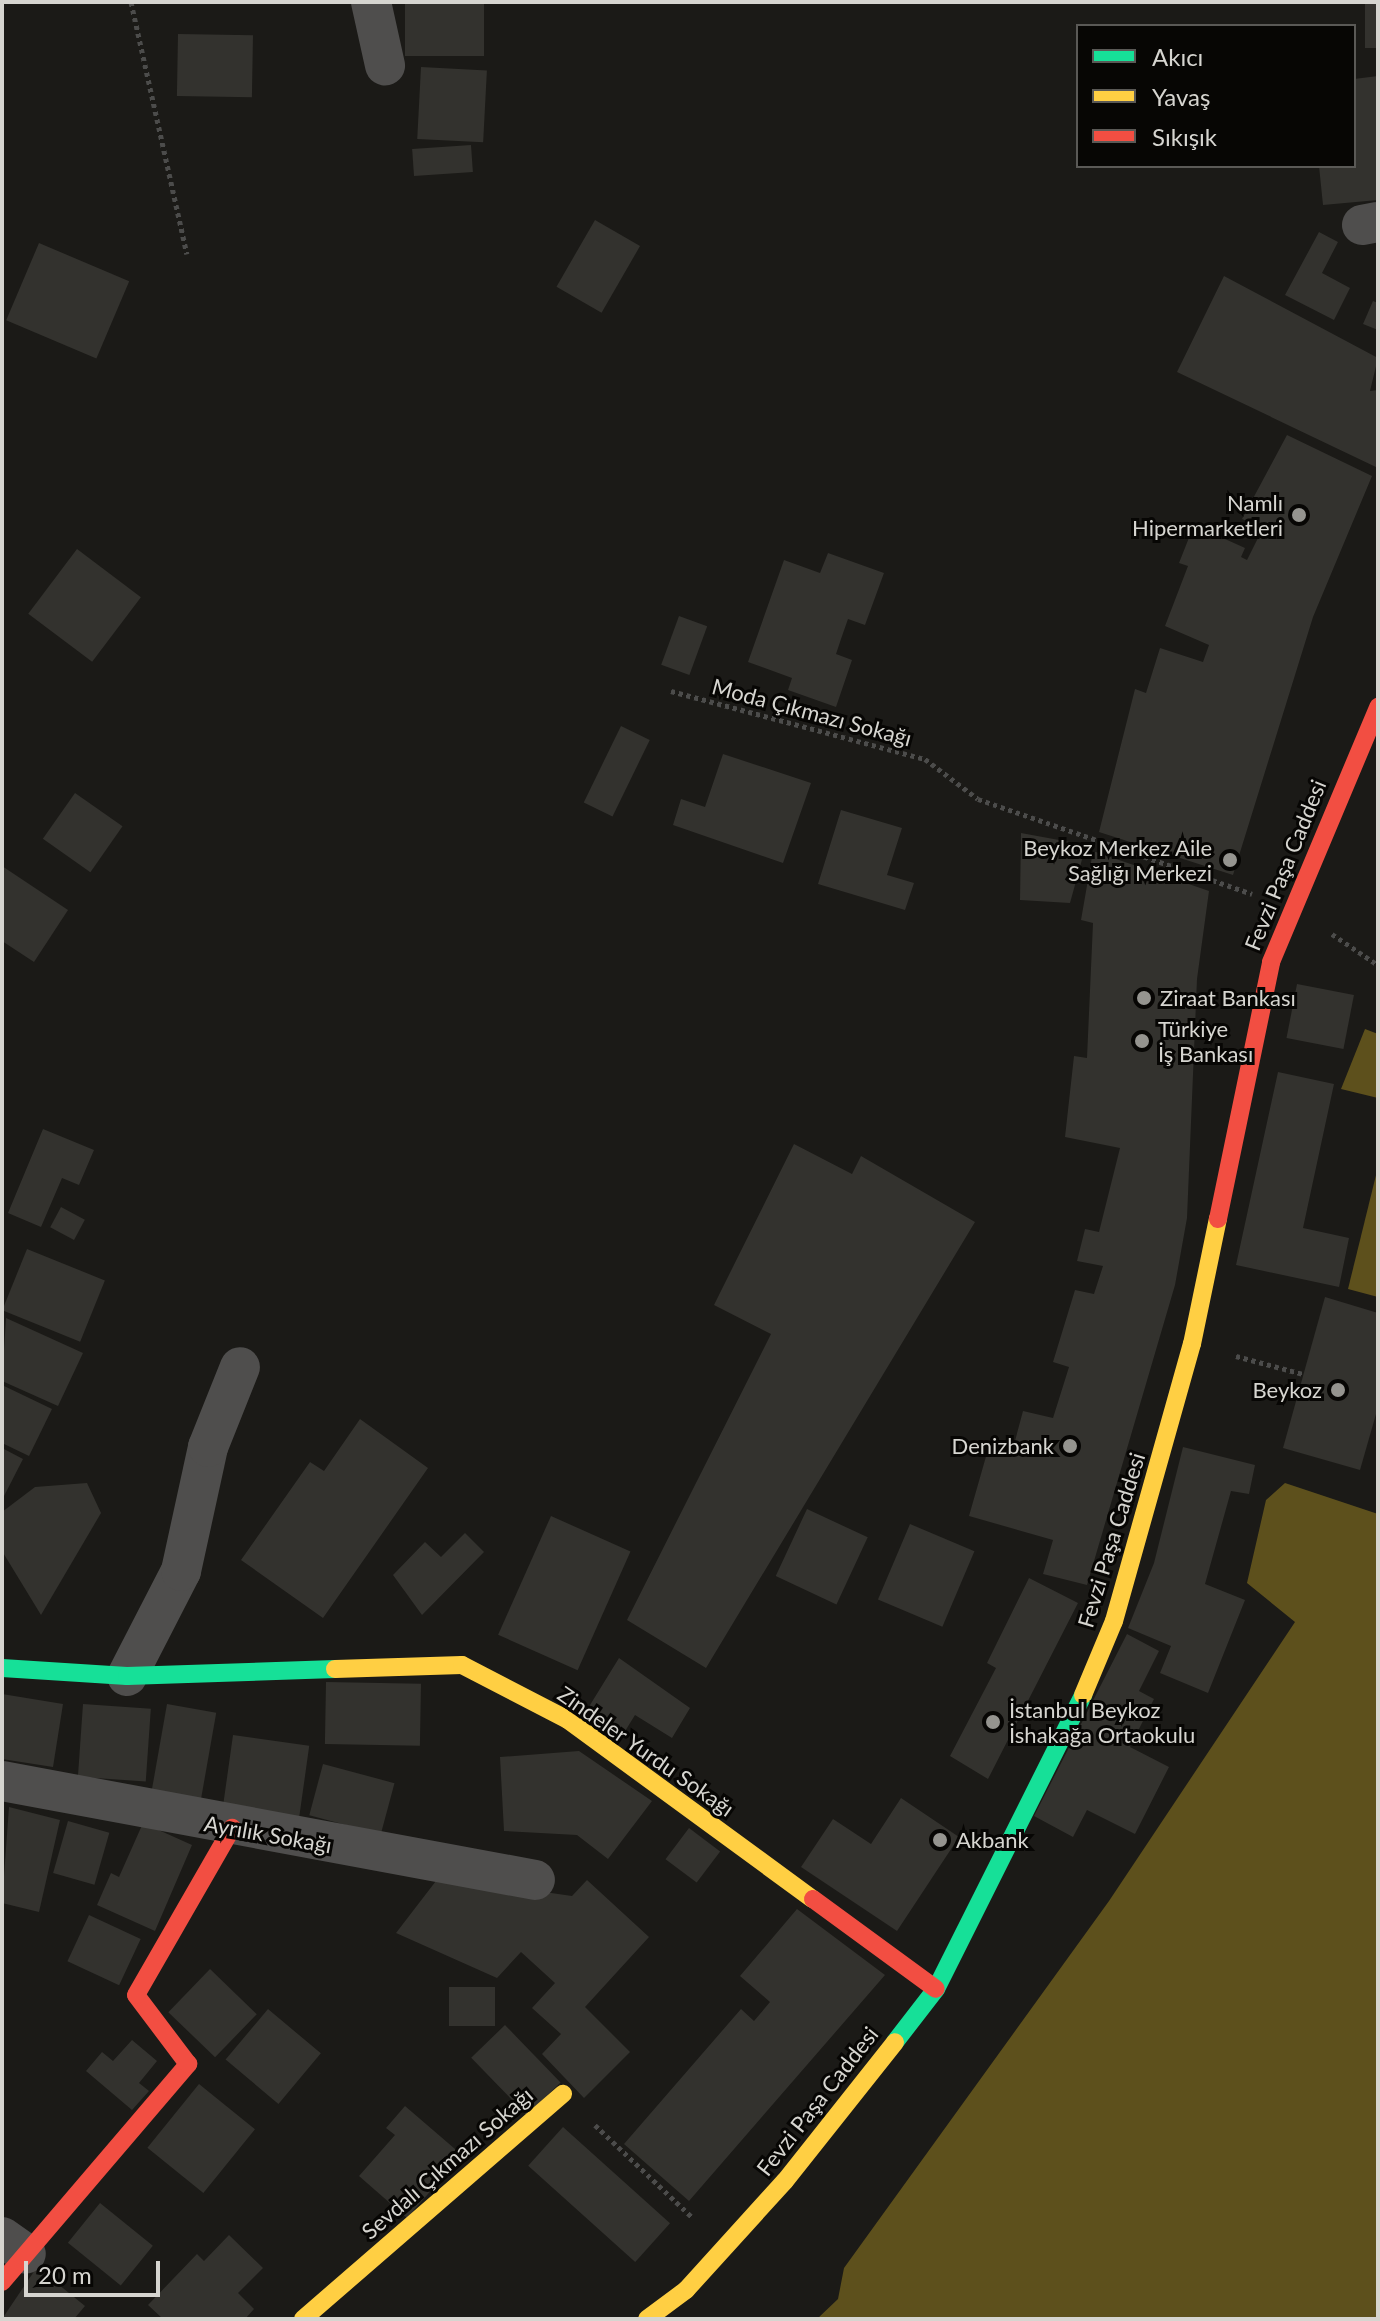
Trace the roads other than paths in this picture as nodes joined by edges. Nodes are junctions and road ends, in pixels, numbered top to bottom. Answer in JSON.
{"nodes":[{"id":1,"x":371,"y":2,"type":"edge"},
{"id":2,"x":385,"y":65,"type":"dead end"},
{"id":3,"x":1378,"y":707,"type":"edge"},
{"id":4,"x":240,"y":1367,"type":"dead end"},
{"id":5,"x":2,"y":1668,"type":"edge"},
{"id":6,"x":127,"y":1676,"type":"junction"},
{"id":7,"x":2,"y":1781,"type":"edge"},
{"id":8,"x":232,"y":1828,"type":"junction"},
{"id":9,"x":535,"y":1880,"type":"dead end"},
{"id":10,"x":936,"y":1989,"type":"junction"},
{"id":11,"x":563,"y":2094,"type":"road end"},
{"id":12,"x":10,"y":2258,"type":"edge"},
{"id":13,"x":686,"y":2290,"type":"junction"},
{"id":14,"x":303,"y":2319,"type":"edge"},
{"id":15,"x":647,"y":2319,"type":"edge"},
{"id":16,"x":677,"y":2319,"type":"edge"}],
"edges":[{"from":1,"to":2,"type":"street"},
{"from":3,"to":10,"type":"street","name":"Fevzi Paşa Caddesi"},
{"from":4,"to":6,"type":"street"},
{"from":5,"to":6,"type":"street","name":"Zindeler Yurdu Sokağı"},
{"from":6,"to":10,"type":"street","name":"Zindeler Yurdu Sokağı"},
{"from":7,"to":8,"type":"street","name":"Ayrılık Sokağı"},
{"from":8,"to":9,"type":"street","name":"Ayrılık Sokağı"},
{"from":8,"to":12,"type":"street"},
{"from":10,"to":13,"type":"street","name":"Fevzi Paşa Caddesi"},
{"from":11,"to":14,"type":"street","name":"Sevdalı Çıkmazı Sokağı"},
{"from":13,"to":15,"type":"street","name":"Fevzi Paşa Caddesi"},
{"from":13,"to":16,"type":"street","name":"Fevzi Paşa Caddesi"}]}
